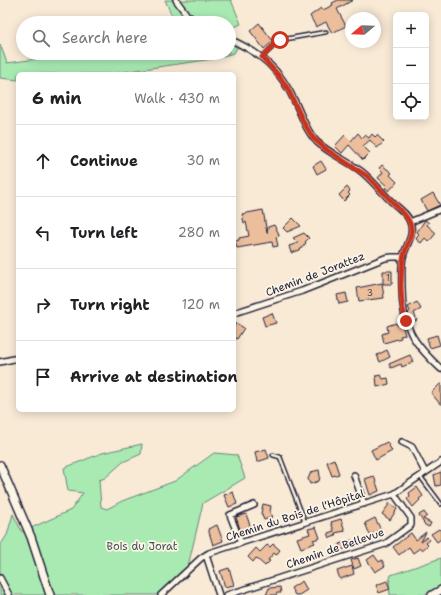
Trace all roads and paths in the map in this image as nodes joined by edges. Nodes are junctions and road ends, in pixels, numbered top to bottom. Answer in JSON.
{"nodes":[{"id":1,"x":176,"y":0,"type":"edge"},
{"id":2,"x":188,"y":16,"type":"edge"},
{"id":3,"x":326,"y":32,"type":"dead end"},
{"id":4,"x":236,"y":42,"type":"edge"},
{"id":5,"x":262,"y":57,"type":"junction"},
{"id":6,"x":441,"y":209,"type":"edge"},
{"id":7,"x":410,"y":222,"type":"junction"},
{"id":8,"x":403,"y":257,"type":"junction"},
{"id":9,"x":236,"y":312,"type":"edge"},
{"id":10,"x":16,"y":358,"type":"edge"},
{"id":11,"x":0,"y":362,"type":"edge"},
{"id":12,"x":441,"y":369,"type":"edge"},
{"id":13,"x":402,"y":442,"type":"dead end"},
{"id":14,"x":273,"y":455,"type":"dead end"},
{"id":15,"x":441,"y":462,"type":"edge"},
{"id":16,"x":0,"y":465,"type":"edge"},
{"id":17,"x":422,"y":474,"type":"junction"},
{"id":18,"x":354,"y":475,"type":"dead end"},
{"id":19,"x":394,"y":494,"type":"junction"},
{"id":20,"x":364,"y":504,"type":"junction"},
{"id":21,"x":441,"y":504,"type":"edge"},
{"id":22,"x":254,"y":505,"type":"dead end"},
{"id":23,"x":305,"y":522,"type":"junction"},
{"id":24,"x":241,"y":543,"type":"junction"},
{"id":25,"x":206,"y":555,"type":"junction"},
{"id":26,"x":0,"y":578,"type":"edge"},
{"id":27,"x":9,"y":595,"type":"edge"},
{"id":28,"x":50,"y":595,"type":"edge"},
{"id":29,"x":161,"y":595,"type":"edge"},
{"id":30,"x":219,"y":595,"type":"edge"},
{"id":31,"x":227,"y":595,"type":"edge"}],
"edges":[{"from":1,"to":2,"type":"street"},
{"from":3,"to":5,"type":"lane"},
{"from":4,"to":5,"type":"street"},
{"from":5,"to":7,"type":"street"},
{"from":6,"to":7,"type":"street"},
{"from":7,"to":8,"type":"street"},
{"from":8,"to":9,"type":"street","name":"Chemin de Jorattez"},
{"from":8,"to":12,"type":"street"},
{"from":10,"to":11,"type":"street"},
{"from":13,"to":17,"type":"street"},
{"from":14,"to":23,"type":"lane"},
{"from":15,"to":17,"type":"street","name":"Chemin du Bois de l'Hôpital"},
{"from":16,"to":28,"type":"main road"},
{"from":17,"to":19,"type":"street","name":"Chemin du Bois de l'Hôpital"},
{"from":17,"to":21,"type":"lane"},
{"from":18,"to":20,"type":"street"},
{"from":19,"to":20,"type":"street","name":"Chemin du Bois de l'Hôpital"},
{"from":19,"to":31,"type":"street","name":"Chemin de Bellevue"},
{"from":20,"to":23,"type":"street","name":"Chemin du Bois de l'Hôpital"},
{"from":22,"to":24,"type":"street"},
{"from":23,"to":24,"type":"street","name":"Chemin du Bois de l'Hôpital"},
{"from":24,"to":25,"type":"street","name":"Chemin du Bois de l'Hôpital"},
{"from":25,"to":29,"type":"street","name":"Chemin du Bois de l'Hôpital"},
{"from":25,"to":30,"type":"street"},
{"from":26,"to":27,"type":"street"}]}
